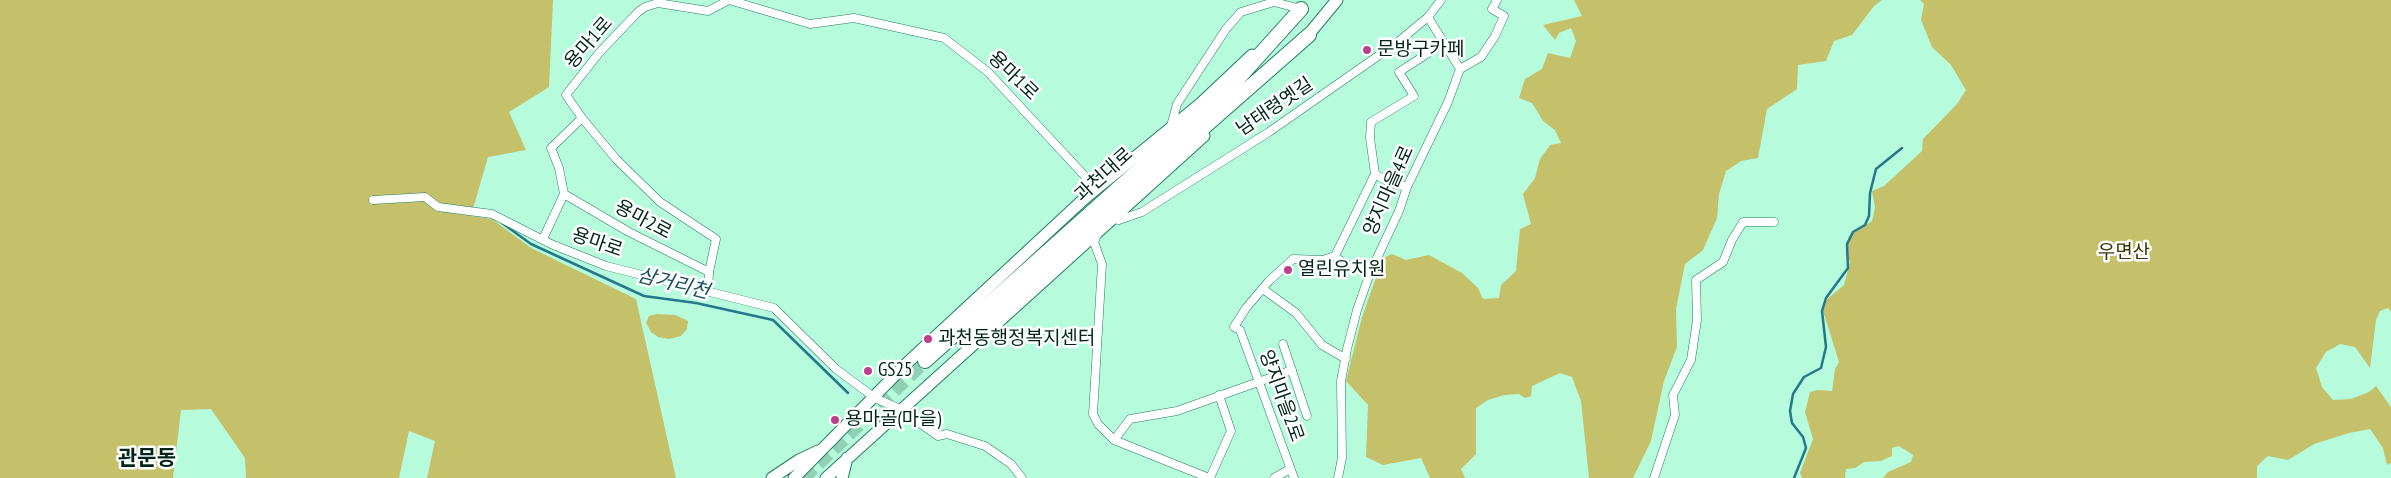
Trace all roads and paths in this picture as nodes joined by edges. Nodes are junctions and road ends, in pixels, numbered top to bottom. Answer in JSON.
{"nodes":[{"id":1,"x":1337,"y":0,"type":"edge"},
{"id":2,"x":1441,"y":0,"type":"edge"},
{"id":3,"x":1497,"y":0,"type":"edge"},
{"id":4,"x":1304,"y":4,"type":"edge"},
{"id":5,"x":1428,"y":17,"type":"junction"},
{"id":6,"x":1309,"y":35,"type":"junction"},
{"id":7,"x":1444,"y":43,"type":"junction"},
{"id":8,"x":1460,"y":69,"type":"junction"},
{"id":9,"x":582,"y":118,"type":"junction"},
{"id":10,"x":1171,"y":126,"type":"junction"},
{"id":11,"x":1375,"y":174,"type":"junction"},
{"id":12,"x":1407,"y":187,"type":"junction"},
{"id":13,"x":1096,"y":188,"type":"junction"},
{"id":14,"x":564,"y":194,"type":"junction"},
{"id":15,"x":374,"y":200,"type":"dead end"},
{"id":16,"x":1114,"y":219,"type":"junction"},
{"id":17,"x":1774,"y":222,"type":"dead end"},
{"id":18,"x":1098,"y":233,"type":"junction"},
{"id":19,"x":543,"y":239,"type":"junction"},
{"id":20,"x":1335,"y":256,"type":"junction"},
{"id":21,"x":709,"y":272,"type":"junction"},
{"id":22,"x":1370,"y":273,"type":"junction"},
{"id":23,"x":1263,"y":289,"type":"junction"},
{"id":24,"x":708,"y":292,"type":"junction"},
{"id":25,"x":1283,"y":344,"type":"dead end"},
{"id":26,"x":1346,"y":359,"type":"junction"},
{"id":27,"x":1292,"y":370,"type":"junction"},
{"id":28,"x":1258,"y":381,"type":"junction"},
{"id":29,"x":1219,"y":395,"type":"junction"},
{"id":30,"x":875,"y":398,"type":"junction"},
{"id":31,"x":900,"y":409,"type":"junction"},
{"id":32,"x":1307,"y":416,"type":"dead end"},
{"id":33,"x":1114,"y":440,"type":"junction"},
{"id":34,"x":826,"y":447,"type":"junction"},
{"id":35,"x":847,"y":457,"type":"junction"},
{"id":36,"x":1290,"y":469,"type":"junction"},
{"id":37,"x":772,"y":478,"type":"edge"},
{"id":38,"x":794,"y":478,"type":"edge"},
{"id":39,"x":826,"y":478,"type":"edge"},
{"id":40,"x":842,"y":478,"type":"edge"},
{"id":41,"x":1022,"y":478,"type":"edge"},
{"id":42,"x":1210,"y":478,"type":"edge"},
{"id":43,"x":1274,"y":478,"type":"edge"},
{"id":44,"x":1294,"y":478,"type":"edge"},
{"id":45,"x":1338,"y":478,"type":"edge"},
{"id":46,"x":1654,"y":478,"type":"edge"}],
"edges":[{"from":1,"to":6,"type":"main road"},
{"from":2,"to":5,"type":"street","name":"남태령옛길"},
{"from":3,"to":8,"type":"street"},
{"from":4,"to":6,"type":"highway","name":"과천대로"},
{"from":4,"to":10,"type":"main road"},
{"from":4,"to":10,"type":"street"},
{"from":5,"to":7,"type":"street"},
{"from":5,"to":16,"type":"street","name":"남태령옛길"},
{"from":6,"to":16,"type":"main road"},
{"from":7,"to":8,"type":"street"},
{"from":7,"to":11,"type":"street"},
{"from":8,"to":12,"type":"street","name":"양지마을4로"},
{"from":9,"to":13,"type":"street","name":"용마1로"},
{"from":9,"to":14,"type":"street"},
{"from":9,"to":21,"type":"street","name":"용마1로"},
{"from":10,"to":13,"type":"main road"},
{"from":11,"to":12,"type":"street"},
{"from":11,"to":20,"type":"street"},
{"from":12,"to":22,"type":"street","name":"양지마을4로"},
{"from":13,"to":30,"type":"main road"},
{"from":14,"to":19,"type":"street"},
{"from":14,"to":21,"type":"street","name":"용마2로"},
{"from":15,"to":19,"type":"street","name":"용마로"},
{"from":16,"to":18,"type":"main road"},
{"from":17,"to":46,"type":"street"},
{"from":18,"to":31,"type":"main road"},
{"from":18,"to":33,"type":"street"},
{"from":19,"to":24,"type":"street","name":"용마로"},
{"from":20,"to":22,"type":"street"},
{"from":20,"to":23,"type":"street"},
{"from":21,"to":24,"type":"street","name":"용마1로"},
{"from":22,"to":26,"type":"street","name":"양지마을4로"},
{"from":23,"to":26,"type":"street"},
{"from":23,"to":28,"type":"street","name":"양지마을2로"},
{"from":24,"to":30,"type":"street","name":"용마로"},
{"from":25,"to":27,"type":"street"},
{"from":26,"to":45,"type":"street","name":"양지마을4로"},
{"from":27,"to":28,"type":"street"},
{"from":27,"to":32,"type":"street"},
{"from":28,"to":29,"type":"street"},
{"from":28,"to":36,"type":"street","name":"양지마을2로"},
{"from":29,"to":33,"type":"street"},
{"from":29,"to":42,"type":"street"},
{"from":30,"to":31,"type":"street","name":"용마로"},
{"from":30,"to":34,"type":"main road"},
{"from":31,"to":35,"type":"main road"},
{"from":31,"to":41,"type":"street","name":"용마로"},
{"from":33,"to":42,"type":"street"},
{"from":34,"to":37,"type":"main road"},
{"from":34,"to":38,"type":"main road"},
{"from":35,"to":39,"type":"main road"},
{"from":35,"to":40,"type":"main road"},
{"from":36,"to":43,"type":"street"},
{"from":36,"to":44,"type":"street","name":"양지마을2로"}]}
